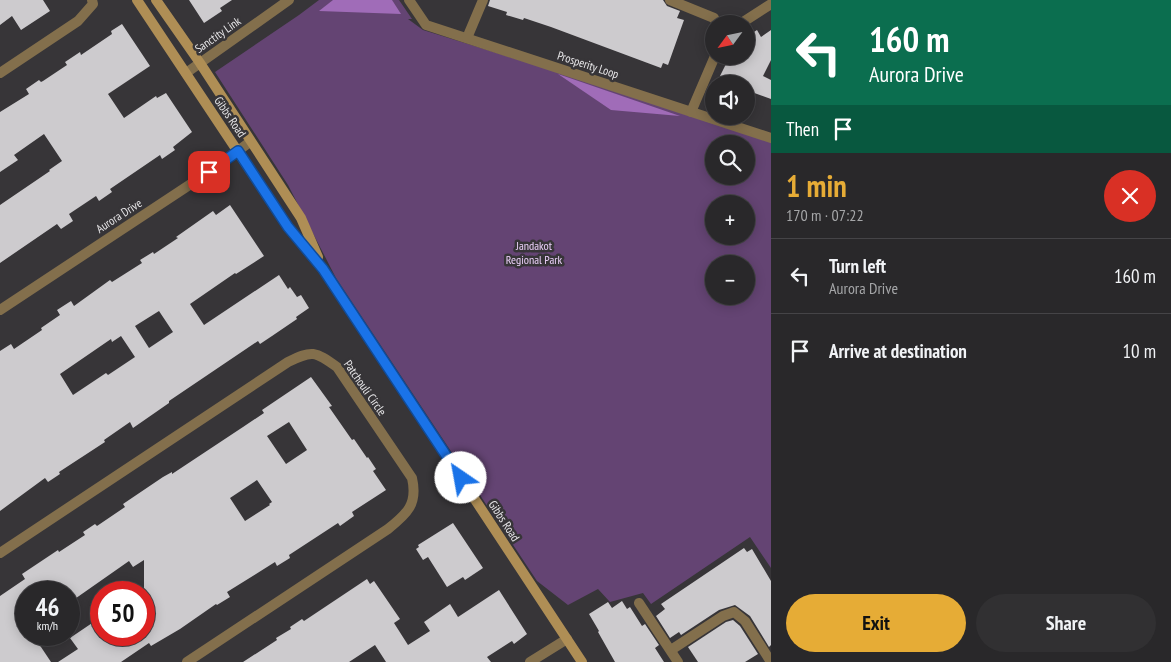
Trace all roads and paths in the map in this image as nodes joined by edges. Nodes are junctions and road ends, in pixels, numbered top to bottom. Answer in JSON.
{"nodes":[{"id":1,"x":92,"y":0,"type":"edge"},
{"id":2,"x":137,"y":0,"type":"edge"},
{"id":3,"x":156,"y":0,"type":"edge"},
{"id":4,"x":289,"y":0,"type":"edge"},
{"id":5,"x":409,"y":0,"type":"edge"},
{"id":6,"x":483,"y":0,"type":"edge"},
{"id":7,"x":670,"y":0,"type":"edge"},
{"id":8,"x":771,"y":4,"type":"edge"},
{"id":9,"x":707,"y":15,"type":"edge"},
{"id":10,"x":754,"y":15,"type":"edge"},
{"id":11,"x":467,"y":38,"type":"junction"},
{"id":12,"x":200,"y":63,"type":"junction"},
{"id":13,"x":711,"y":65,"type":"edge"},
{"id":14,"x":0,"y":73,"type":"edge"},
{"id":15,"x":186,"y":73,"type":"junction"},
{"id":16,"x":691,"y":112,"type":"junction"},
{"id":17,"x":771,"y":138,"type":"edge"},
{"id":18,"x":250,"y":142,"type":"junction"},
{"id":19,"x":238,"y":151,"type":"junction"},
{"id":20,"x":323,"y":269,"type":"junction"},
{"id":21,"x":0,"y":310,"type":"edge"},
{"id":22,"x":0,"y":552,"type":"edge"},
{"id":23,"x":640,"y":603,"type":"dead end"},
{"id":24,"x":567,"y":638,"type":"junction"},
{"id":25,"x":671,"y":650,"type":"junction"},
{"id":26,"x":187,"y":662,"type":"edge"},
{"id":27,"x":530,"y":662,"type":"edge"},
{"id":28,"x":582,"y":662,"type":"edge"},
{"id":29,"x":678,"y":662,"type":"edge"},
{"id":30,"x":771,"y":662,"type":"edge"}],
"edges":[{"from":1,"to":14,"type":"street"},
{"from":2,"to":15,"type":"main road","name":"Gibbs Road"},
{"from":3,"to":12,"type":"main road","name":"Gibbs Road"},
{"from":4,"to":12,"type":"street","name":"Sanctity Link"},
{"from":5,"to":11,"type":"street","name":"Prosperity Loop"},
{"from":6,"to":11,"type":"street"},
{"from":7,"to":9,"type":"street"},
{"from":8,"to":10,"type":"street"},
{"from":11,"to":16,"type":"street","name":"Prosperity Loop"},
{"from":12,"to":15,"type":"street","name":"Sanctity Link"},
{"from":12,"to":18,"type":"main road","name":"Gibbs Road"},
{"from":13,"to":16,"type":"street"},
{"from":15,"to":19,"type":"main road","name":"Gibbs Road"},
{"from":16,"to":17,"type":"street","name":"Prosperity Loop"},
{"from":18,"to":19,"type":"street","name":"Aurora Drive"},
{"from":18,"to":20,"type":"main road","name":"Gibbs Road"},
{"from":19,"to":20,"type":"main road","name":"Gibbs Road"},
{"from":19,"to":21,"type":"street","name":"Aurora Drive"},
{"from":20,"to":24,"type":"main road","name":"Gibbs Road"},
{"from":22,"to":26,"type":"street","name":"Patchouli Circle"},
{"from":23,"to":25,"type":"street"},
{"from":24,"to":27,"type":"street"},
{"from":24,"to":28,"type":"main road","name":"Gibbs Road"},
{"from":25,"to":29,"type":"street"},
{"from":25,"to":30,"type":"street"}]}
